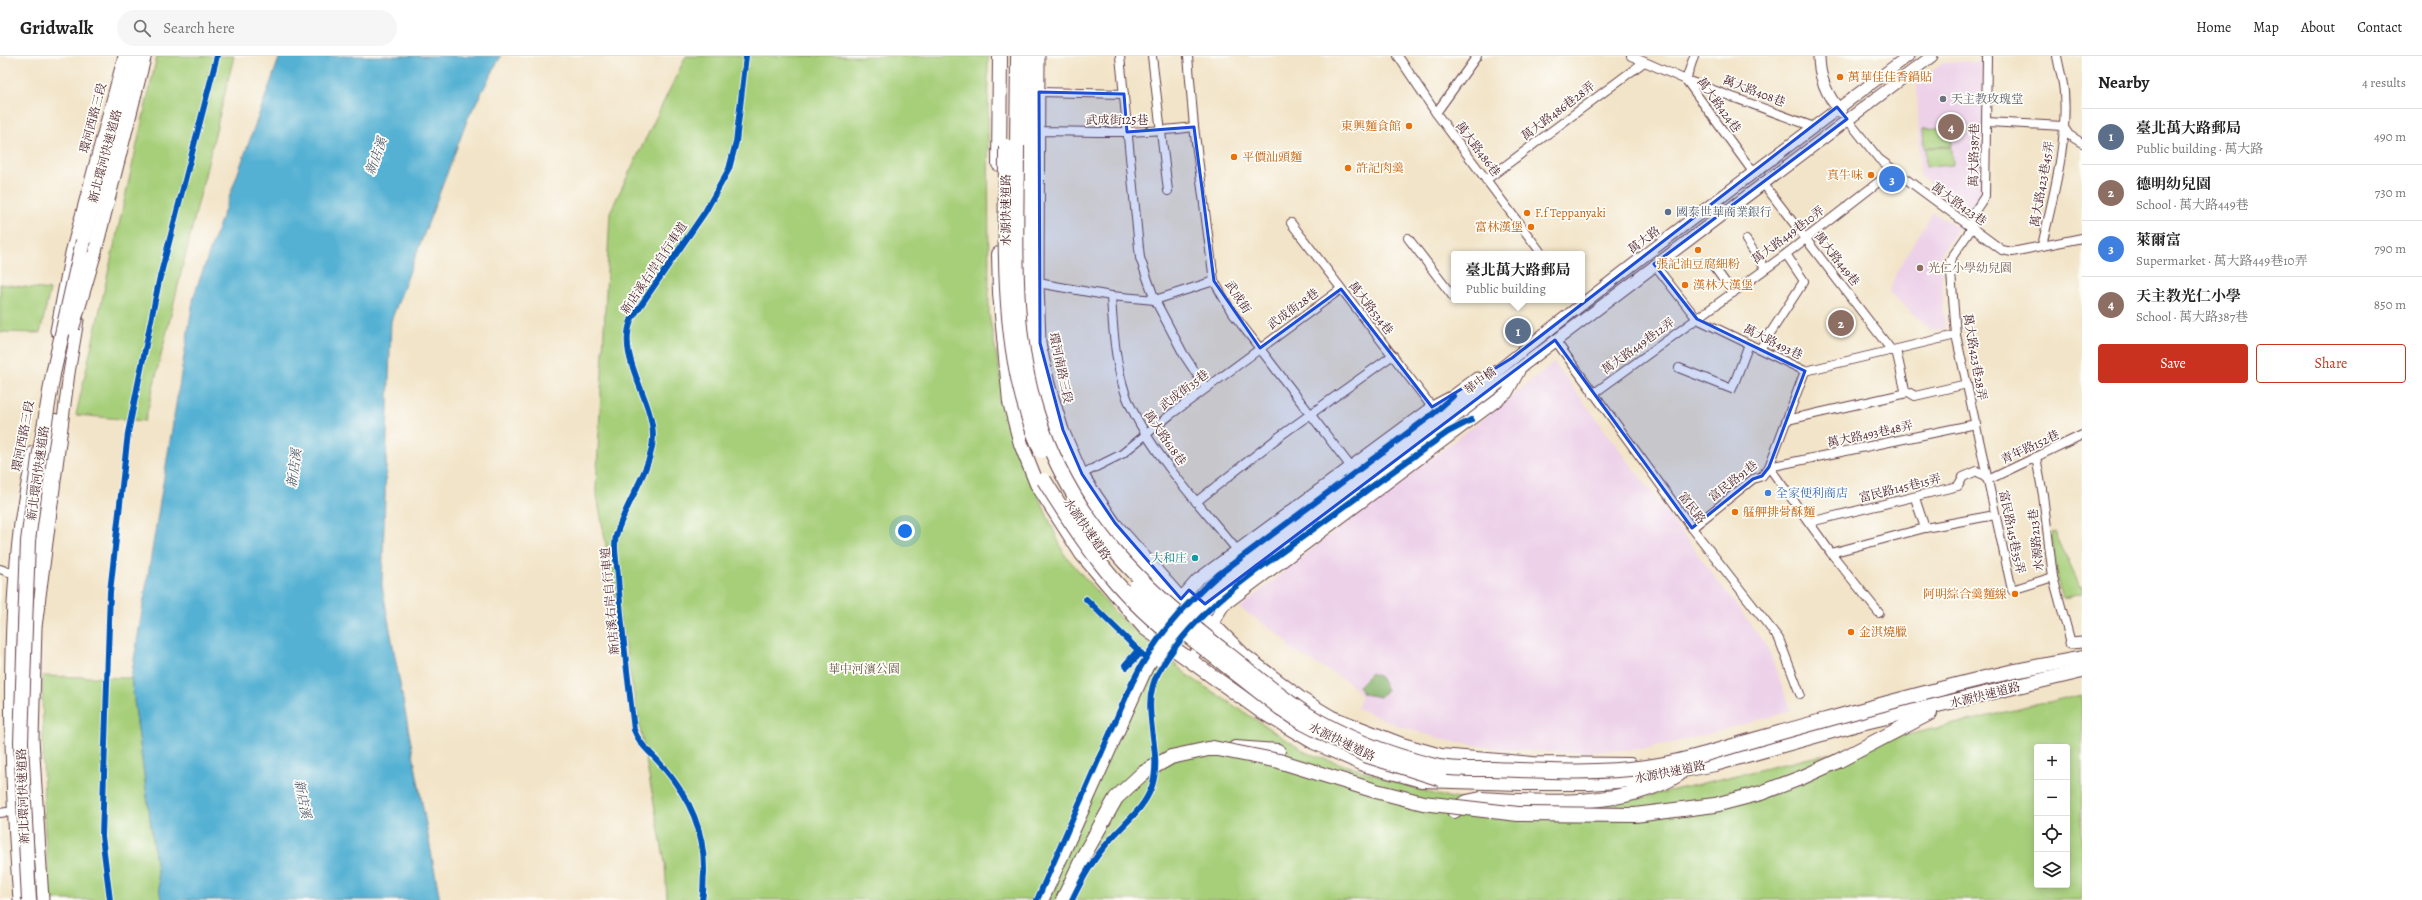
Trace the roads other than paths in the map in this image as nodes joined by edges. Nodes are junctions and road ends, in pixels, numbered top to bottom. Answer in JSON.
{"nodes":[{"id":1,"x":124,"y":56,"type":"edge"},
{"id":2,"x":131,"y":56,"type":"edge"},
{"id":3,"x":137,"y":56,"type":"edge"},
{"id":4,"x":144,"y":56,"type":"edge"},
{"id":5,"x":1000,"y":56,"type":"edge"},
{"id":6,"x":1004,"y":56,"type":"edge"},
{"id":7,"x":1018,"y":56,"type":"edge"},
{"id":8,"x":1028,"y":56,"type":"edge"},
{"id":9,"x":1039,"y":56,"type":"edge"},
{"id":10,"x":1120,"y":56,"type":"edge"},
{"id":11,"x":1152,"y":56,"type":"edge"},
{"id":12,"x":1188,"y":56,"type":"edge"},
{"id":13,"x":1398,"y":56,"type":"edge"},
{"id":14,"x":1477,"y":56,"type":"edge"},
{"id":15,"x":1631,"y":56,"type":"edge"},
{"id":16,"x":1694,"y":56,"type":"edge"},
{"id":17,"x":1820,"y":56,"type":"edge"},
{"id":18,"x":1908,"y":56,"type":"edge"},
{"id":19,"x":1932,"y":56,"type":"edge"},
{"id":20,"x":1987,"y":56,"type":"edge"},
{"id":21,"x":2057,"y":56,"type":"edge"},
{"id":22,"x":1644,"y":62,"type":"junction"},
{"id":23,"x":1686,"y":80,"type":"junction"},
{"id":24,"x":1039,"y":92,"type":"junction"},
{"id":25,"x":1124,"y":94,"type":"junction"},
{"id":26,"x":1837,"y":107,"type":"junction"},
{"id":27,"x":1436,"y":113,"type":"junction"},
{"id":28,"x":1847,"y":119,"type":"junction"},
{"id":29,"x":1987,"y":122,"type":"junction"},
{"id":30,"x":2063,"y":126,"type":"junction"},
{"id":31,"x":1194,"y":127,"type":"junction"},
{"id":32,"x":1814,"y":127,"type":"junction"},
{"id":33,"x":1039,"y":131,"type":"junction"},
{"id":34,"x":1127,"y":132,"type":"junction"},
{"id":35,"x":1161,"y":132,"type":"junction"},
{"id":36,"x":2082,"y":143,"type":"edge"},
{"id":37,"x":1012,"y":146,"type":"junction"},
{"id":38,"x":1894,"y":170,"type":"junction"},
{"id":39,"x":1754,"y":172,"type":"junction"},
{"id":40,"x":1486,"y":180,"type":"junction"},
{"id":41,"x":1762,"y":182,"type":"junction"},
{"id":42,"x":1168,"y":191,"type":"dead end"},
{"id":43,"x":1291,"y":224,"type":"dead end"},
{"id":44,"x":1972,"y":228,"type":"junction"},
{"id":45,"x":1408,"y":238,"type":"dead end"},
{"id":46,"x":1805,"y":238,"type":"junction"},
{"id":47,"x":2082,"y":238,"type":"edge"},
{"id":48,"x":1746,"y":240,"type":"dead end"},
{"id":49,"x":2042,"y":246,"type":"junction"},
{"id":50,"x":1540,"y":251,"type":"edge"},
{"id":51,"x":1786,"y":254,"type":"junction"},
{"id":52,"x":1654,"y":264,"type":"junction"},
{"id":53,"x":1712,"y":264,"type":"dead end"},
{"id":54,"x":1766,"y":268,"type":"junction"},
{"id":55,"x":1214,"y":282,"type":"junction"},
{"id":56,"x":1038,"y":283,"type":"junction"},
{"id":57,"x":1341,"y":289,"type":"junction"},
{"id":58,"x":1733,"y":293,"type":"junction"},
{"id":59,"x":1451,"y":294,"type":"edge"},
{"id":60,"x":1111,"y":296,"type":"junction"},
{"id":61,"x":1585,"y":297,"type":"edge"},
{"id":62,"x":1155,"y":300,"type":"junction"},
{"id":63,"x":1577,"y":303,"type":"edge"},
{"id":64,"x":1697,"y":319,"type":"junction"},
{"id":65,"x":1956,"y":335,"type":"junction"},
{"id":66,"x":1555,"y":340,"type":"junction"},
{"id":67,"x":1749,"y":344,"type":"junction"},
{"id":68,"x":1260,"y":348,"type":"junction"},
{"id":69,"x":1760,"y":349,"type":"junction"},
{"id":70,"x":1894,"y":350,"type":"junction"},
{"id":71,"x":1393,"y":355,"type":"junction"},
{"id":72,"x":1512,"y":358,"type":"junction"},
{"id":73,"x":1521,"y":367,"type":"junction"},
{"id":74,"x":1679,"y":368,"type":"dead end"},
{"id":75,"x":1805,"y":371,"type":"junction"},
{"id":76,"x":1967,"y":384,"type":"junction"},
{"id":77,"x":1018,"y":387,"type":"junction"},
{"id":78,"x":1206,"y":388,"type":"junction"},
{"id":79,"x":1593,"y":394,"type":"junction"},
{"id":80,"x":1903,"y":394,"type":"dead end"},
{"id":81,"x":1432,"y":407,"type":"junction"},
{"id":82,"x":1312,"y":415,"type":"junction"},
{"id":83,"x":1787,"y":420,"type":"junction"},
{"id":84,"x":1440,"y":423,"type":"junction"},
{"id":85,"x":1976,"y":424,"type":"junction"},
{"id":86,"x":1146,"y":435,"type":"junction"},
{"id":87,"x":2082,"y":435,"type":"edge"},
{"id":88,"x":2036,"y":457,"type":"junction"},
{"id":89,"x":1351,"y":467,"type":"junction"},
{"id":90,"x":1769,"y":467,"type":"junction"},
{"id":91,"x":1082,"y":474,"type":"junction"},
{"id":92,"x":1988,"y":480,"type":"junction"},
{"id":93,"x":1915,"y":498,"type":"junction"},
{"id":94,"x":1196,"y":502,"type":"junction"},
{"id":95,"x":1995,"y":515,"type":"junction"},
{"id":96,"x":1810,"y":522,"type":"junction"},
{"id":97,"x":1692,"y":528,"type":"junction"},
{"id":98,"x":1925,"y":528,"type":"junction"},
{"id":99,"x":1237,"y":550,"type":"junction"},
{"id":100,"x":1831,"y":553,"type":"junction"},
{"id":101,"x":0,"y":568,"type":"edge"},
{"id":102,"x":16,"y":575,"type":"junction"},
{"id":103,"x":2053,"y":577,"type":"junction"},
{"id":104,"x":1197,"y":580,"type":"junction"},
{"id":105,"x":40,"y":583,"type":"junction"},
{"id":106,"x":1181,"y":599,"type":"junction"},
{"id":107,"x":1224,"y":604,"type":"junction"},
{"id":108,"x":1879,"y":614,"type":"dead end"},
{"id":109,"x":1212,"y":624,"type":"junction"},
{"id":110,"x":1145,"y":628,"type":"junction"},
{"id":111,"x":1169,"y":633,"type":"junction"},
{"id":112,"x":2077,"y":643,"type":"edge"},
{"id":113,"x":2082,"y":658,"type":"edge"},
{"id":114,"x":1190,"y":660,"type":"junction"},
{"id":115,"x":2056,"y":668,"type":"dead end"},
{"id":116,"x":2076,"y":672,"type":"edge"},
{"id":117,"x":1800,"y":694,"type":"dead end"},
{"id":118,"x":1946,"y":704,"type":"junction"},
{"id":119,"x":1213,"y":748,"type":"junction"},
{"id":120,"x":1278,"y":751,"type":"dead end"},
{"id":121,"x":1648,"y":767,"type":"junction"},
{"id":122,"x":1688,"y":769,"type":"junction"},
{"id":123,"x":1441,"y":779,"type":"junction"},
{"id":124,"x":13,"y":811,"type":"junction"},
{"id":125,"x":1453,"y":812,"type":"dead end"},
{"id":126,"x":0,"y":813,"type":"edge"},
{"id":127,"x":19,"y":900,"type":"edge"},
{"id":128,"x":29,"y":900,"type":"edge"},
{"id":129,"x":43,"y":900,"type":"edge"},
{"id":130,"x":1043,"y":900,"type":"edge"},
{"id":131,"x":1051,"y":900,"type":"edge"},
{"id":132,"x":1063,"y":900,"type":"edge"}],
"edges":[{"from":1,"to":102,"type":"main road","name":"環河西路三段"},
{"from":2,"to":128,"type":"highway","name":"新北環河快速道路","bridge":true},
{"from":3,"to":105,"type":"main road"},
{"from":4,"to":105,"type":"highway","name":"新北環河快速道路","bridge":true},
{"from":5,"to":110,"type":"highway"},
{"from":6,"to":37,"type":"highway"},
{"from":7,"to":37,"type":"highway"},
{"from":8,"to":106,"type":"highway"},
{"from":9,"to":24,"type":"main road","name":"環河南路三段"},
{"from":10,"to":25,"type":"street"},
{"from":11,"to":35,"type":"street"},
{"from":12,"to":31,"type":"street","name":"武成街"},
{"from":13,"to":27,"type":"street","name":"萬大路486巷"},
{"from":14,"to":27,"type":"street"},
{"from":15,"to":22,"type":"street","name":"萬大路424巷"},
{"from":16,"to":23,"type":"street"},
{"from":17,"to":26,"type":"main road"},
{"from":18,"to":26,"type":"main road","name":"萬大路"},
{"from":19,"to":28,"type":"main road"},
{"from":20,"to":29,"type":"street","name":"萬大路387巷"},
{"from":21,"to":30,"type":"street","name":"萬大路423巷45弄"},
{"from":22,"to":23,"type":"street","name":"萬大路424巷"},
{"from":22,"to":40,"type":"street","name":"萬大路486巷28弄"},
{"from":23,"to":32,"type":"street","name":"萬大路408巷"},
{"from":23,"to":39,"type":"street","name":"萬大路424巷"},
{"from":24,"to":25,"type":"street"},
{"from":24,"to":33,"type":"main road","name":"環河南路三段"},
{"from":25,"to":34,"type":"street"},
{"from":26,"to":28,"type":"main road"},
{"from":26,"to":32,"type":"main road","name":"萬大路"},
{"from":27,"to":40,"type":"street","name":"萬大路486巷"},
{"from":28,"to":38,"type":"street","name":"萬大路423巷"},
{"from":28,"to":41,"type":"main road"},
{"from":29,"to":30,"type":"street"},
{"from":29,"to":44,"type":"street","name":"萬大路387巷"},
{"from":30,"to":36,"type":"street"},
{"from":30,"to":49,"type":"street","name":"萬大路423巷45弄"},
{"from":31,"to":35,"type":"street","name":"武成街125巷"},
{"from":31,"to":55,"type":"street","name":"武成街"},
{"from":32,"to":39,"type":"main road","name":"萬大路"},
{"from":33,"to":34,"type":"street","name":"武成街125巷"},
{"from":33,"to":56,"type":"main road","name":"環河南路三段"},
{"from":34,"to":35,"type":"street","name":"武成街125巷"},
{"from":34,"to":62,"type":"street"},
{"from":35,"to":42,"type":"street"},
{"from":37,"to":77,"type":"highway","name":"水源快速道路","bridge":true},
{"from":37,"to":121,"type":"highway","name":"水源快速道路","bridge":true},
{"from":38,"to":44,"type":"street","name":"萬大路423巷"},
{"from":38,"to":46,"type":"street","name":"萬大路449巷10弄"},
{"from":39,"to":61,"type":"main road","name":"萬大路"},
{"from":40,"to":50,"type":"street","name":"萬大路486巷"},
{"from":41,"to":46,"type":"street","name":"萬大路449巷"},
{"from":41,"to":52,"type":"main road"},
{"from":43,"to":57,"type":"street","name":"萬大路534巷"},
{"from":44,"to":49,"type":"street","name":"萬大路423巷"},
{"from":44,"to":65,"type":"street","name":"萬大路423巷28弄"},
{"from":45,"to":59,"type":"street"},
{"from":46,"to":51,"type":"street","name":"萬大路449巷10弄"},
{"from":46,"to":70,"type":"street","name":"萬大路449巷"},
{"from":47,"to":49,"type":"street","name":"萬大路423巷"},
{"from":48,"to":54,"type":"street"},
{"from":51,"to":54,"type":"street","name":"萬大路449巷10弄"},
{"from":51,"to":69,"type":"street"},
{"from":52,"to":64,"type":"street","name":"萬大路493巷"},
{"from":52,"to":66,"type":"main road"},
{"from":53,"to":58,"type":"street"},
{"from":54,"to":58,"type":"street","name":"萬大路449巷10弄"},
{"from":55,"to":62,"type":"street"},
{"from":55,"to":68,"type":"street","name":"武成街"},
{"from":56,"to":60,"type":"street"},
{"from":56,"to":91,"type":"main road","name":"環河南路三段"},
{"from":57,"to":68,"type":"street","name":"武成街28巷"},
{"from":57,"to":71,"type":"street","name":"萬大路534巷"},
{"from":58,"to":64,"type":"street","name":"萬大路449巷10弄"},
{"from":60,"to":62,"type":"street"},
{"from":60,"to":86,"type":"street","name":"萬大路618巷"},
{"from":62,"to":78,"type":"street"},
{"from":63,"to":72,"type":"main road","name":"萬大路"},
{"from":64,"to":67,"type":"street","name":"萬大路493巷"},
{"from":64,"to":79,"type":"street","name":"萬大路449巷12弄"},
{"from":65,"to":70,"type":"street","name":"萬大路493巷"},
{"from":65,"to":76,"type":"street","name":"萬大路423巷28弄"},
{"from":66,"to":73,"type":"main road"},
{"from":66,"to":79,"type":"street","name":"富民路"},
{"from":67,"to":69,"type":"street","name":"萬大路493巷"},
{"from":67,"to":74,"type":"street"},
{"from":68,"to":78,"type":"street","name":"武成街35巷"},
{"from":68,"to":82,"type":"street","name":"武成街"},
{"from":69,"to":75,"type":"street","name":"萬大路493巷"},
{"from":70,"to":75,"type":"street","name":"萬大路493巷"},
{"from":70,"to":76,"type":"street"},
{"from":71,"to":81,"type":"street","name":"萬大路534巷"},
{"from":71,"to":82,"type":"street"},
{"from":72,"to":81,"type":"main road"},
{"from":72,"to":84,"type":"main road","name":"萬大路"},
{"from":73,"to":84,"type":"main road","name":"華中橋"},
{"from":73,"to":107,"type":"main road"},
{"from":75,"to":83,"type":"street"},
{"from":76,"to":85,"type":"street","name":"萬大路423巷28弄"},
{"from":77,"to":111,"type":"highway","bridge":true},
{"from":77,"to":123,"type":"highway","name":"水源快速道路","bridge":true},
{"from":78,"to":86,"type":"street","name":"武成街35巷"},
{"from":79,"to":97,"type":"street","name":"富民路"},
{"from":80,"to":83,"type":"street"},
{"from":81,"to":89,"type":"main road"},
{"from":82,"to":89,"type":"street","name":"武成街"},
{"from":82,"to":94,"type":"street"},
{"from":83,"to":90,"type":"street"},
{"from":84,"to":111,"type":"main road","name":"華中橋","bridge":true},
{"from":84,"to":131,"type":"main road","name":"華中橋","bridge":true},
{"from":85,"to":90,"type":"street","name":"萬大路493巷48弄"},
{"from":85,"to":92,"type":"street","name":"萬大路423巷28弄"},
{"from":86,"to":91,"type":"street","name":"武成街35巷"},
{"from":86,"to":94,"type":"street","name":"萬大路618巷"},
{"from":87,"to":88,"type":"street","name":"青年路152巷"},
{"from":88,"to":92,"type":"street","name":"青年路152巷"},
{"from":88,"to":103,"type":"street","name":"水源路213巷"},
{"from":89,"to":99,"type":"main road"},
{"from":90,"to":96,"type":"street"},
{"from":90,"to":97,"type":"street","name":"富民路91巷"},
{"from":91,"to":106,"type":"main road","name":"環河南路三段"},
{"from":92,"to":93,"type":"street","name":"富民路145巷15弄"},
{"from":92,"to":95,"type":"street","name":"富民路145巷35弄"},
{"from":93,"to":96,"type":"street","name":"富民路145巷15弄"},
{"from":93,"to":98,"type":"street"},
{"from":94,"to":99,"type":"street","name":"萬大路618巷"},
{"from":95,"to":98,"type":"street"},
{"from":95,"to":103,"type":"street","name":"富民路145巷35弄"},
{"from":96,"to":100,"type":"street"},
{"from":97,"to":117,"type":"street","name":"富民路"},
{"from":98,"to":100,"type":"street"},
{"from":99,"to":104,"type":"main road"},
{"from":100,"to":108,"type":"street"},
{"from":101,"to":102,"type":"street"},
{"from":102,"to":105,"type":"street"},
{"from":102,"to":124,"type":"main road","name":"環河西路三段"},
{"from":103,"to":112,"type":"street","name":"水源路213巷"},
{"from":104,"to":106,"type":"main road"},
{"from":104,"to":107,"type":"main road"},
{"from":105,"to":129,"type":"main road"},
{"from":106,"to":109,"type":"main road","name":"環河南路三段"},
{"from":106,"to":110,"type":"main road"},
{"from":107,"to":109,"type":"main road"},
{"from":109,"to":114,"type":"main road"},
{"from":109,"to":121,"type":"highway","bridge":true},
{"from":110,"to":114,"type":"highway"},
{"from":111,"to":130,"type":"main road","name":"華中橋","bridge":true},
{"from":113,"to":121,"type":"highway","name":"水源快速道路","bridge":true},
{"from":114,"to":123,"type":"highway"},
{"from":115,"to":116,"type":"highway"},
{"from":116,"to":118,"type":"highway","name":"水源快速道路"},
{"from":118,"to":119,"type":"highway","bridge":true},
{"from":118,"to":122,"type":"highway","name":"水源快速道路"},
{"from":119,"to":120,"type":"highway","bridge":true},
{"from":119,"to":132,"type":"highway","bridge":true},
{"from":122,"to":123,"type":"highway","name":"水源快速道路"},
{"from":122,"to":125,"type":"highway"},
{"from":124,"to":126,"type":"street"},
{"from":124,"to":127,"type":"main road","name":"環河西路三段"}]}
